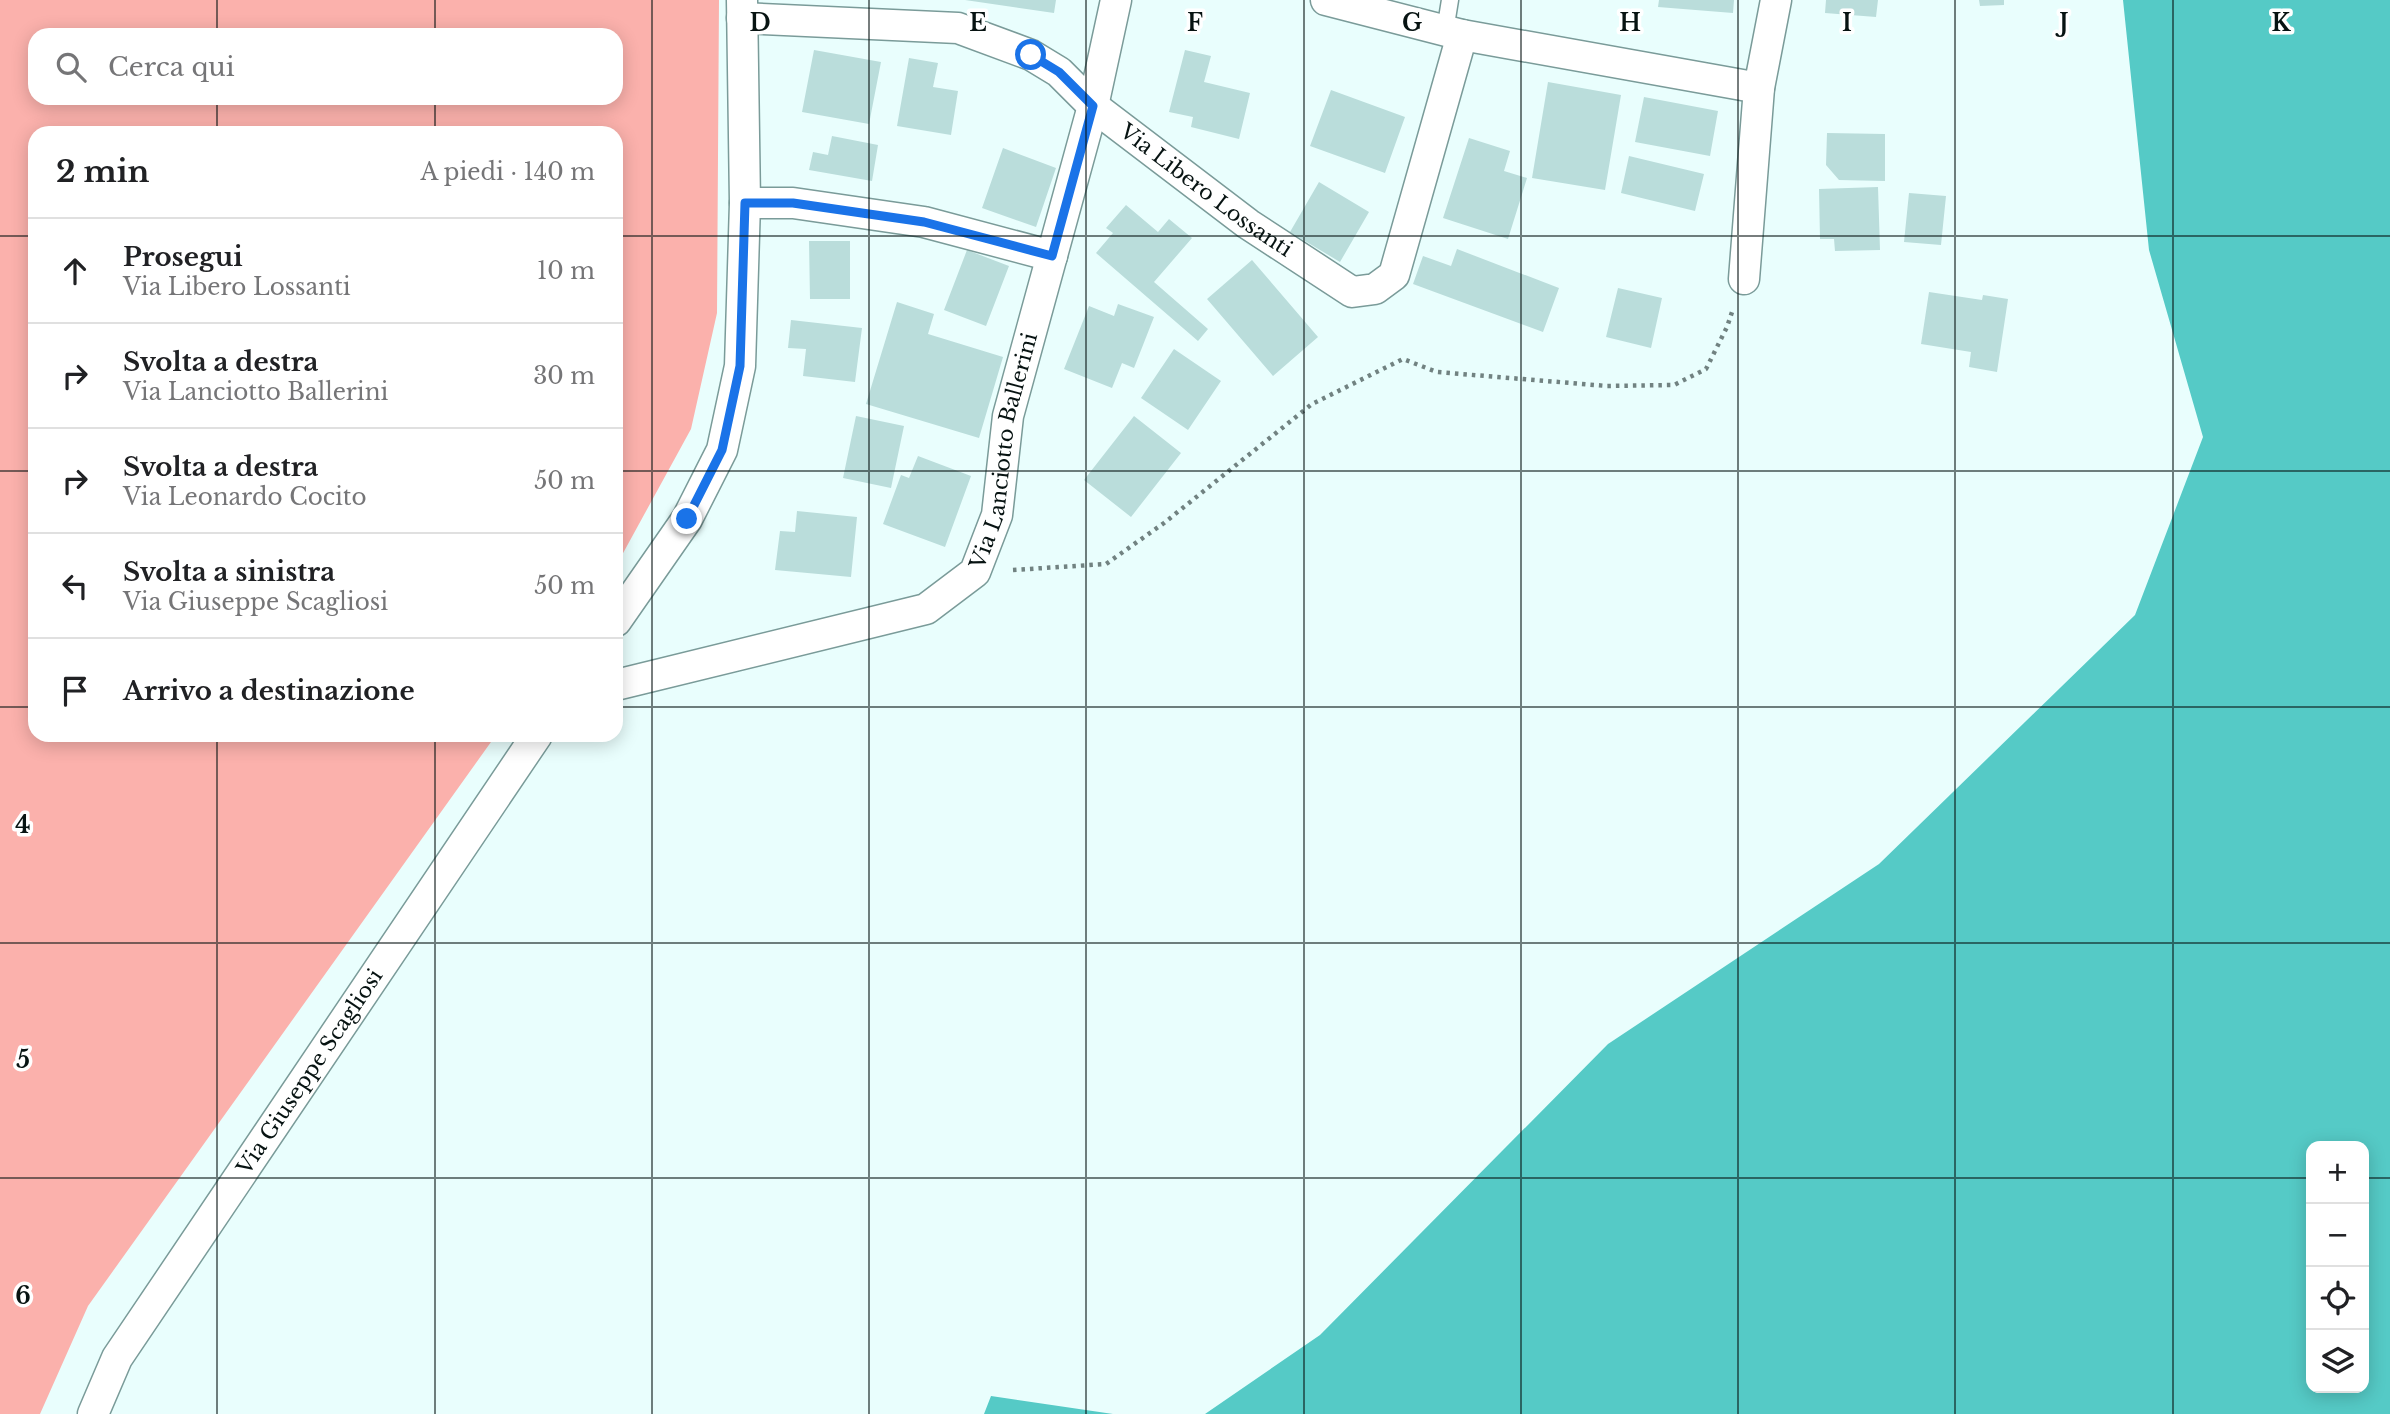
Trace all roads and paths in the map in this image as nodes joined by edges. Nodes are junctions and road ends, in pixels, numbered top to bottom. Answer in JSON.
{"nodes":[{"id":1,"x":1116,"y":0,"type":"edge"},
{"id":2,"x":1326,"y":0,"type":"edge"},
{"id":3,"x":1450,"y":0,"type":"edge"},
{"id":4,"x":1776,"y":0,"type":"edge"},
{"id":5,"x":742,"y":9,"type":"edge"},
{"id":6,"x":1453,"y":33,"type":"junction"},
{"id":7,"x":1759,"y":88,"type":"junction"},
{"id":8,"x":1093,"y":106,"type":"junction"},
{"id":9,"x":745,"y":203,"type":"junction"},
{"id":10,"x":1052,"y":256,"type":"junction"},
{"id":11,"x":1744,"y":279,"type":"joint"},
{"id":12,"x":975,"y":572,"type":"junction"},
{"id":13,"x":623,"y":611,"type":"edge"},
{"id":14,"x":623,"y":683,"type":"edge"},
{"id":15,"x":532,"y":742,"type":"edge"},
{"id":16,"x":93,"y":1414,"type":"edge"}],
"edges":[{"from":1,"to":8,"type":"street","name":"Via Lanciotto Ballerini"},
{"from":2,"to":6,"type":"street"},
{"from":3,"to":6,"type":"lane"},
{"from":4,"to":7,"type":"street"},
{"from":5,"to":8,"type":"street","name":"Via Libero Lossanti"},
{"from":5,"to":9,"type":"street"},
{"from":6,"to":7,"type":"street"},
{"from":6,"to":8,"type":"street","name":"Via Libero Lossanti"},
{"from":7,"to":11,"type":"street"},
{"from":8,"to":10,"type":"street","name":"Via Lanciotto Ballerini"},
{"from":9,"to":10,"type":"street"},
{"from":9,"to":13,"type":"street"},
{"from":10,"to":12,"type":"street","name":"Via Lanciotto Ballerini"},
{"from":11,"to":12,"type":"path"},
{"from":12,"to":14,"type":"street","name":"Via Lanciotto Ballerini"},
{"from":15,"to":16,"type":"street","name":"Via Giuseppe Scagliosi"}]}
